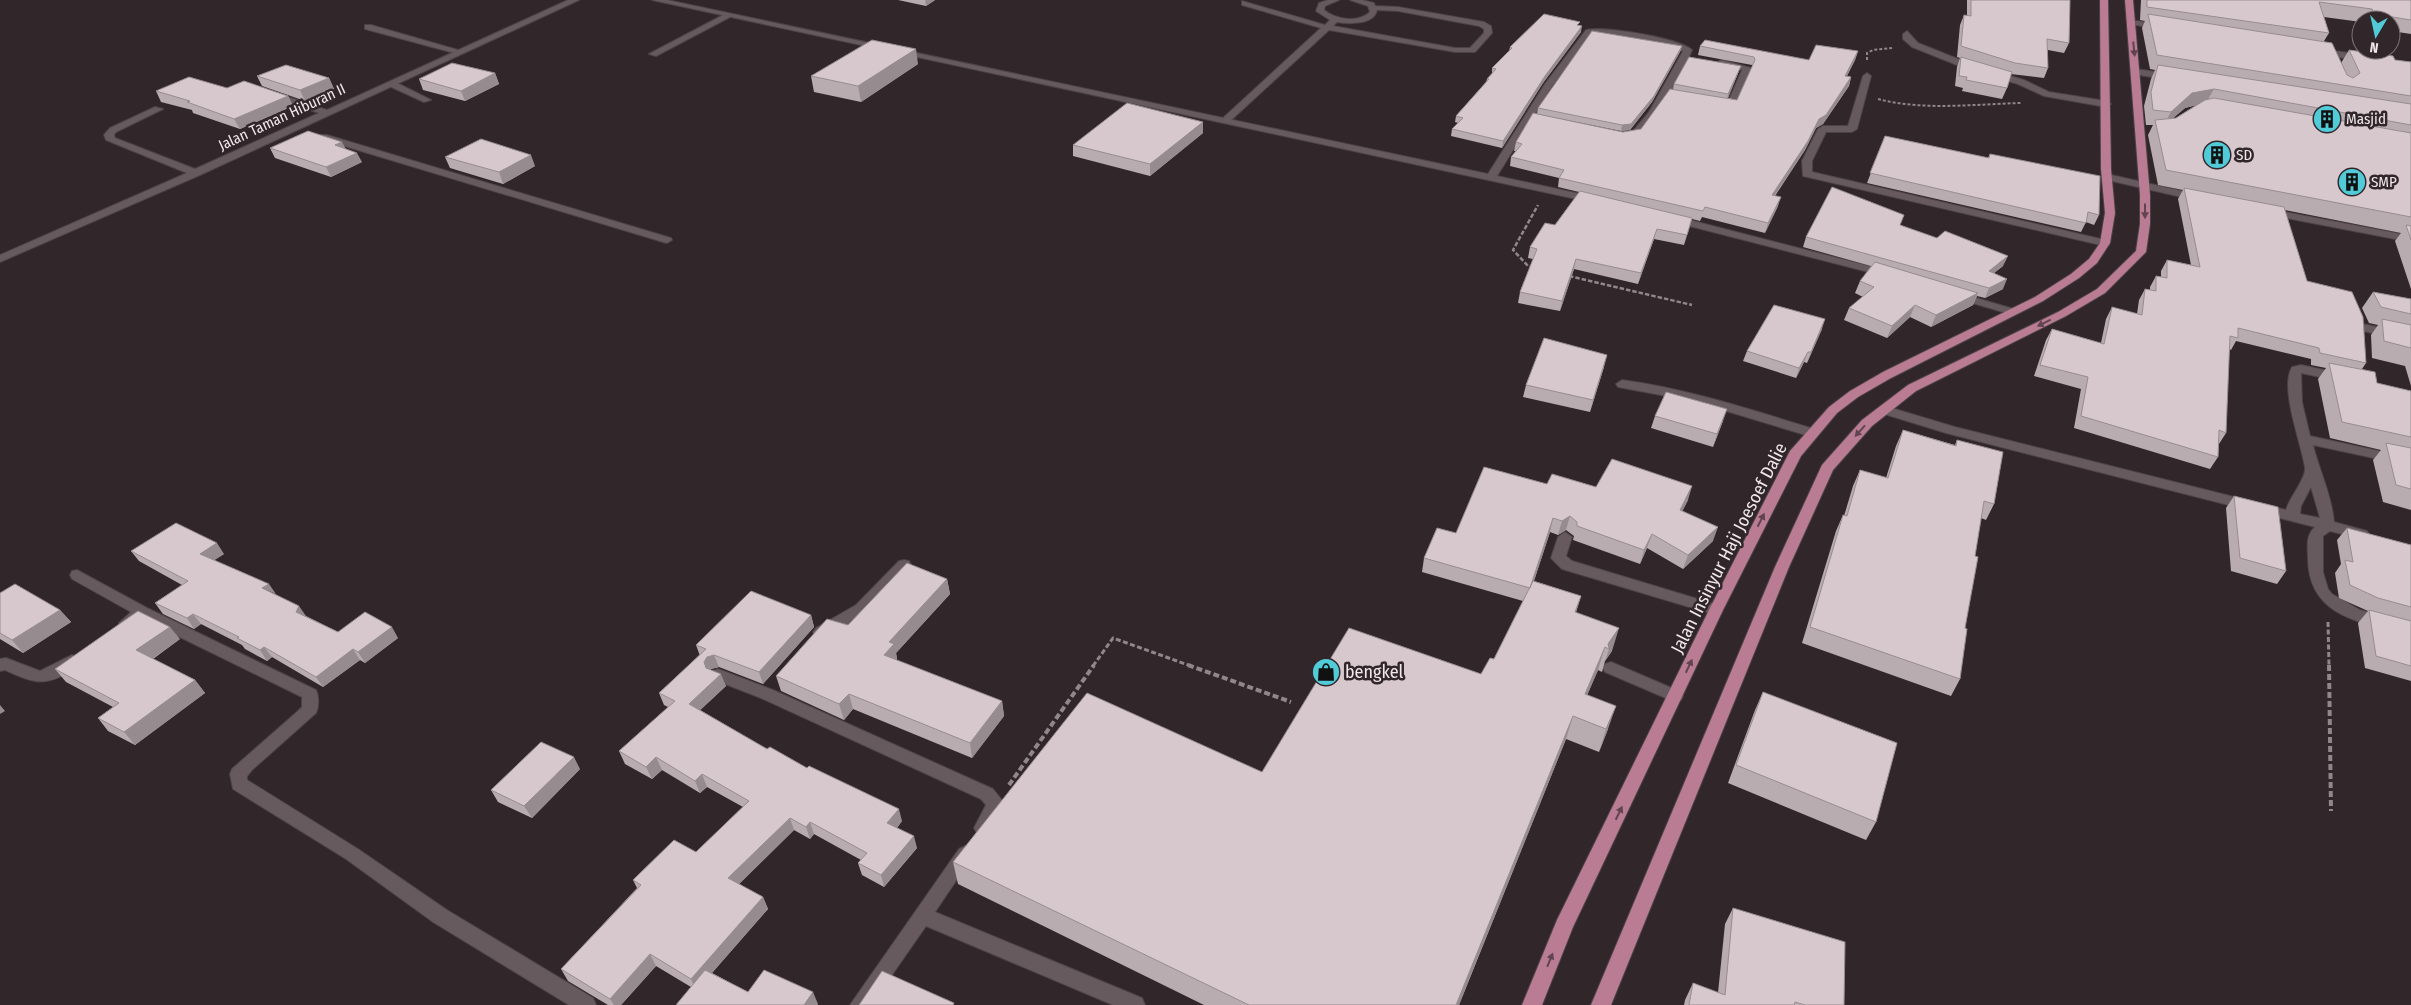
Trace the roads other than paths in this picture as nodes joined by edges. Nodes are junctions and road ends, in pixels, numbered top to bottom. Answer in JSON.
{"nodes":[{"id":1,"x":574,"y":0,"type":"edge"},
{"id":2,"x":656,"y":0,"type":"edge"},
{"id":3,"x":1336,"y":0,"type":"edge"},
{"id":4,"x":1354,"y":0,"type":"edge"},
{"id":5,"x":1358,"y":0,"type":"edge"},
{"id":6,"x":1407,"y":0,"type":"edge"},
{"id":7,"x":2104,"y":0,"type":"edge"},
{"id":8,"x":2130,"y":0,"type":"edge"},
{"id":9,"x":1245,"y":3,"type":"dead end"},
{"id":10,"x":1374,"y":8,"type":"junction"},
{"id":11,"x":1398,"y":9,"type":"junction"},
{"id":12,"x":728,"y":16,"type":"junction"},
{"id":13,"x":1336,"y":19,"type":"junction"},
{"id":14,"x":2131,"y":22,"type":"junction"},
{"id":15,"x":368,"y":26,"type":"dead end"},
{"id":16,"x":1325,"y":27,"type":"junction"},
{"id":17,"x":2167,"y":28,"type":"edge"},
{"id":18,"x":1907,"y":34,"type":"dead end"},
{"id":19,"x":2312,"y":51,"type":"edge"},
{"id":20,"x":461,"y":52,"type":"junction"},
{"id":21,"x":653,"y":54,"type":"dead end"},
{"id":22,"x":2351,"y":59,"type":"edge"},
{"id":23,"x":1711,"y":62,"type":"edge"},
{"id":24,"x":2136,"y":72,"type":"junction"},
{"id":25,"x":1867,"y":76,"type":"road end"},
{"id":26,"x":2176,"y":78,"type":"edge"},
{"id":27,"x":392,"y":84,"type":"junction"},
{"id":28,"x":266,"y":93,"type":"edge"},
{"id":29,"x":428,"y":100,"type":"dead end"},
{"id":30,"x":1712,"y":102,"type":"edge"},
{"id":31,"x":2106,"y":104,"type":"junction"},
{"id":32,"x":1731,"y":105,"type":"junction"},
{"id":33,"x":158,"y":108,"type":"dead end"},
{"id":34,"x":327,"y":113,"type":"junction"},
{"id":35,"x":1725,"y":118,"type":"edge"},
{"id":36,"x":1226,"y":120,"type":"junction"},
{"id":37,"x":294,"y":128,"type":"junction"},
{"id":38,"x":2139,"y":129,"type":"junction"},
{"id":39,"x":2153,"y":131,"type":"edge"},
{"id":40,"x":1615,"y":135,"type":"edge"},
{"id":41,"x":196,"y":173,"type":"junction"},
{"id":42,"x":1491,"y":176,"type":"junction"},
{"id":43,"x":2107,"y":177,"type":"junction"},
{"id":44,"x":2143,"y":187,"type":"junction"},
{"id":45,"x":2211,"y":200,"type":"edge"},
{"id":46,"x":1601,"y":202,"type":"edge"},
{"id":47,"x":2260,"y":210,"type":"edge"},
{"id":48,"x":1668,"y":218,"type":"edge"},
{"id":49,"x":2411,"y":239,"type":"edge"},
{"id":50,"x":667,"y":240,"type":"dead end"},
{"id":51,"x":2105,"y":243,"type":"junction"},
{"id":52,"x":0,"y":259,"type":"edge"},
{"id":53,"x":1896,"y":276,"type":"edge"},
{"id":54,"x":1950,"y":293,"type":"edge"},
{"id":55,"x":2013,"y":312,"type":"junction"},
{"id":56,"x":2362,"y":328,"type":"edge"},
{"id":57,"x":2411,"y":338,"type":"edge"},
{"id":58,"x":2347,"y":379,"type":"edge"},
{"id":59,"x":1622,"y":384,"type":"dead end"},
{"id":60,"x":1885,"y":410,"type":"junction"},
{"id":61,"x":1812,"y":432,"type":"junction"},
{"id":62,"x":2304,"y":439,"type":"junction"},
{"id":63,"x":2411,"y":462,"type":"edge"},
{"id":64,"x":2312,"y":471,"type":"junction"},
{"id":65,"x":2292,"y":518,"type":"junction"},
{"id":66,"x":2327,"y":526,"type":"junction"},
{"id":67,"x":1566,"y":537,"type":"dead end"},
{"id":68,"x":2374,"y":537,"type":"edge"},
{"id":69,"x":904,"y":565,"type":"edge"},
{"id":70,"x":77,"y":575,"type":"dead end"},
{"id":71,"x":1716,"y":610,"type":"junction"},
{"id":72,"x":142,"y":612,"type":"junction"},
{"id":73,"x":2411,"y":629,"type":"edge"},
{"id":74,"x":110,"y":635,"type":"edge"},
{"id":75,"x":812,"y":642,"type":"edge"},
{"id":76,"x":86,"y":652,"type":"edge"},
{"id":77,"x":0,"y":664,"type":"edge"},
{"id":78,"x":1612,"y":668,"type":"dead end"},
{"id":79,"x":718,"y":675,"type":"edge"},
{"id":80,"x":780,"y":679,"type":"edge"},
{"id":81,"x":767,"y":694,"type":"junction"},
{"id":82,"x":1675,"y":696,"type":"junction"},
{"id":83,"x":923,"y":916,"type":"junction"},
{"id":84,"x":583,"y":1004,"type":"edge"},
{"id":85,"x":860,"y":1005,"type":"edge"},
{"id":86,"x":1135,"y":1005,"type":"edge"},
{"id":87,"x":1532,"y":1005,"type":"edge"},
{"id":88,"x":1600,"y":1005,"type":"edge"}],
"edges":[{"from":1,"to":20,"type":"street","name":"Jalan Taman Hiburan II"},
{"from":2,"to":12,"type":"street"},
{"from":3,"to":13,"type":"lane"},
{"from":4,"to":5,"type":"lane"},
{"from":5,"to":10,"type":"lane"},
{"from":6,"to":11,"type":"lane"},
{"from":7,"to":31,"type":"main road","name":"Jalan Insinyur Haji Joesoef Dalie"},
{"from":8,"to":14,"type":"main road"},
{"from":9,"to":16,"type":"lane"},
{"from":10,"to":11,"type":"lane"},
{"from":10,"to":13,"type":"lane"},
{"from":11,"to":16,"type":"lane"},
{"from":12,"to":21,"type":"lane"},
{"from":12,"to":36,"type":"street"},
{"from":13,"to":16,"type":"lane"},
{"from":14,"to":17,"type":"street"},
{"from":14,"to":24,"type":"main road","one_way":true},
{"from":15,"to":20,"type":"lane"},
{"from":16,"to":36,"type":"lane"},
{"from":18,"to":31,"type":"street"},
{"from":19,"to":22,"type":"street"},
{"from":20,"to":27,"type":"street","name":"Jalan Taman Hiburan II"},
{"from":23,"to":32,"type":"street"},
{"from":24,"to":26,"type":"street"},
{"from":24,"to":38,"type":"main road"},
{"from":25,"to":51,"type":"street"},
{"from":27,"to":29,"type":"lane"},
{"from":27,"to":34,"type":"street","name":"Jalan Taman Hiburan II"},
{"from":28,"to":34,"type":"street"},
{"from":30,"to":32,"type":"street"},
{"from":31,"to":43,"type":"main road","name":"Jalan Insinyur Haji Joesoef Dalie"},
{"from":32,"to":35,"type":"street"},
{"from":33,"to":41,"type":"street"},
{"from":34,"to":37,"type":"street","name":"Jalan Taman Hiburan II"},
{"from":36,"to":42,"type":"street"},
{"from":37,"to":41,"type":"street","name":"Jalan Taman Hiburan II"},
{"from":37,"to":50,"type":"street"},
{"from":38,"to":39,"type":"street"},
{"from":38,"to":44,"type":"main road"},
{"from":40,"to":42,"type":"street"},
{"from":41,"to":52,"type":"street","name":"Jalan Taman Hiburan II"},
{"from":42,"to":46,"type":"street"},
{"from":43,"to":44,"type":"street"},
{"from":43,"to":51,"type":"main road","name":"Jalan Insinyur Haji Joesoef Dalie"},
{"from":44,"to":45,"type":"street"},
{"from":44,"to":60,"type":"main road","one_way":true},
{"from":47,"to":49,"type":"street"},
{"from":48,"to":53,"type":"street"},
{"from":51,"to":55,"type":"main road","name":"Jalan Insinyur Haji Joesoef Dalie"},
{"from":54,"to":55,"type":"street"},
{"from":55,"to":61,"type":"main road","name":"Jalan Insinyur Haji Joesoef Dalie"},
{"from":56,"to":57,"type":"street"},
{"from":58,"to":62,"type":"street"},
{"from":59,"to":61,"type":"street"},
{"from":60,"to":65,"type":"street"},
{"from":60,"to":88,"type":"main road","one_way":true},
{"from":71,"to":61,"type":"main road","name":"Jalan Insinyur Haji Joesoef Dalie","one_way":true},
{"from":62,"to":63,"type":"street"},
{"from":62,"to":64,"type":"street"},
{"from":64,"to":65,"type":"street"},
{"from":64,"to":66,"type":"street"},
{"from":65,"to":66,"type":"street"},
{"from":66,"to":68,"type":"street"},
{"from":66,"to":73,"type":"street"},
{"from":67,"to":71,"type":"street"},
{"from":69,"to":75,"type":"street"},
{"from":70,"to":72,"type":"street"},
{"from":82,"to":71,"type":"main road","name":"Jalan Insinyur Haji Joesoef Dalie","one_way":true},
{"from":72,"to":74,"type":"street"},
{"from":72,"to":84,"type":"street"},
{"from":76,"to":77,"type":"street"},
{"from":78,"to":82,"type":"street"},
{"from":79,"to":81,"type":"street"},
{"from":80,"to":81,"type":"street"},
{"from":81,"to":83,"type":"street"},
{"from":87,"to":82,"type":"main road","name":"Jalan Insinyur Haji Joesoef Dalie","one_way":true},
{"from":83,"to":85,"type":"street"},
{"from":83,"to":86,"type":"street"}]}
